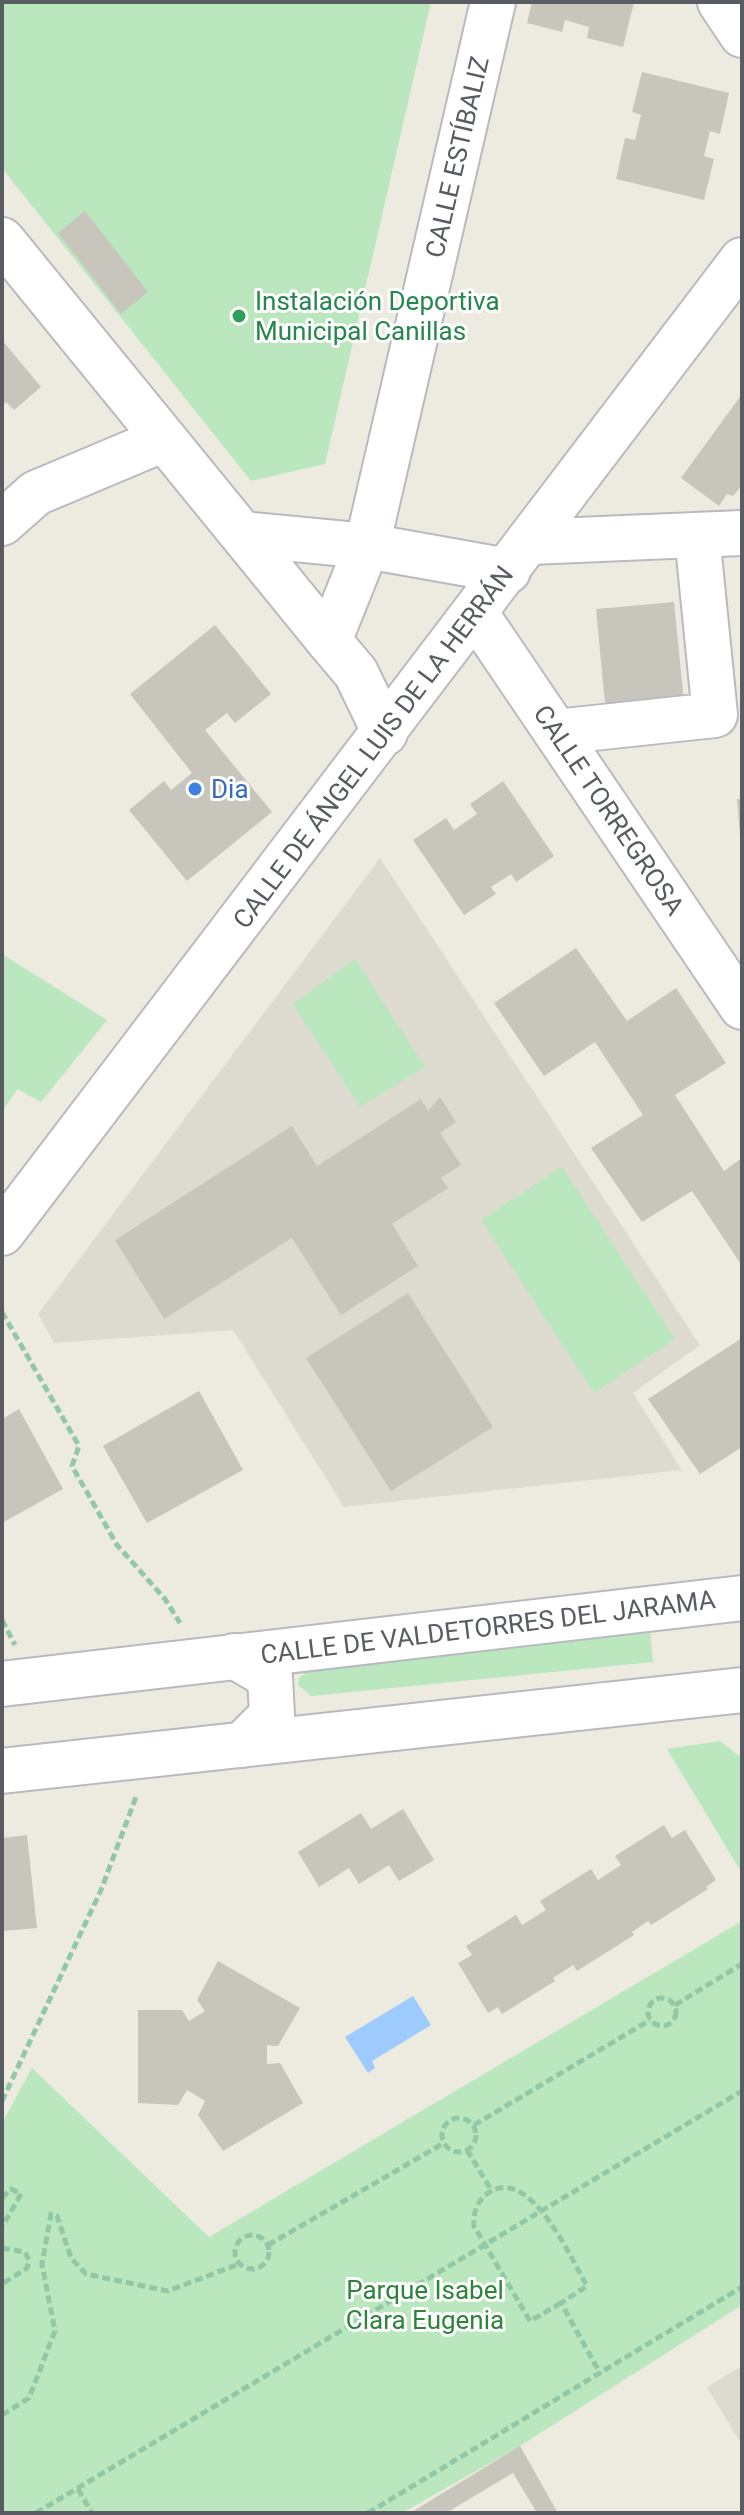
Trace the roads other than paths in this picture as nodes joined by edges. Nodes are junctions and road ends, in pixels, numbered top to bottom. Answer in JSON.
{"nodes":[{"id":1,"x":493,"y":2,"type":"edge"},
{"id":2,"x":720,"y":2,"type":"edge"},
{"id":3,"x":742,"y":35,"type":"edge"},
{"id":4,"x":2,"y":240,"type":"edge"},
{"id":5,"x":742,"y":260,"type":"edge"},
{"id":6,"x":162,"y":440,"type":"junction"},
{"id":7,"x":19,"y":488,"type":"edge"},
{"id":8,"x":2,"y":523,"type":"edge"},
{"id":9,"x":728,"y":529,"type":"edge"},
{"id":10,"x":243,"y":534,"type":"junction"},
{"id":11,"x":367,"y":546,"type":"junction"},
{"id":12,"x":519,"y":556,"type":"junction"},
{"id":13,"x":476,"y":614,"type":"junction"},
{"id":14,"x":329,"y":641,"type":"junction"},
{"id":15,"x":556,"y":732,"type":"junction"},
{"id":16,"x":385,"y":733,"type":"junction"},
{"id":17,"x":742,"y":1007,"type":"edge"},
{"id":18,"x":2,"y":1233,"type":"edge"},
{"id":19,"x":742,"y":1598,"type":"edge"},
{"id":20,"x":219,"y":1659,"type":"junction"},
{"id":21,"x":2,"y":1684,"type":"edge"},
{"id":22,"x":742,"y":1690,"type":"edge"},
{"id":23,"x":242,"y":1745,"type":"junction"},
{"id":24,"x":2,"y":1771,"type":"edge"}],
"edges":[{"from":1,"to":11,"type":"street","name":"CALLE ESTÍBALIZ"},
{"from":2,"to":3,"type":"street"},
{"from":4,"to":6,"type":"street"},
{"from":5,"to":12,"type":"street","name":"CALLE DE ÁNGEL LUIS DE LA HERRÁN"},
{"from":6,"to":7,"type":"street"},
{"from":6,"to":10,"type":"street"},
{"from":7,"to":8,"type":"street"},
{"from":9,"to":12,"type":"street"},
{"from":9,"to":15,"type":"street"},
{"from":10,"to":11,"type":"street"},
{"from":10,"to":14,"type":"street"},
{"from":11,"to":12,"type":"street"},
{"from":11,"to":14,"type":"street","name":"CALLE ESTÍBALIZ"},
{"from":12,"to":13,"type":"street","name":"CALLE DE ÁNGEL LUIS DE LA HERRÁN"},
{"from":13,"to":15,"type":"street","name":"CALLE TORREGROSA"},
{"from":13,"to":16,"type":"street","name":"CALLE DE ÁNGEL LUIS DE LA HERRÁN"},
{"from":14,"to":16,"type":"street"},
{"from":15,"to":17,"type":"street","name":"CALLE TORREGROSA"},
{"from":16,"to":18,"type":"street","name":"CALLE DE ÁNGEL LUIS DE LA HERRÁN"},
{"from":19,"to":20,"type":"street","name":"CALLE DE VALDETORRES DEL JARAMA"},
{"from":20,"to":21,"type":"street","name":"CALLE DE VALDETORRES DEL JARAMA"},
{"from":20,"to":23,"type":"street","name":"CALLE DE VALDETORRES DEL JARAMA"},
{"from":22,"to":23,"type":"street"},
{"from":23,"to":24,"type":"street"}]}
